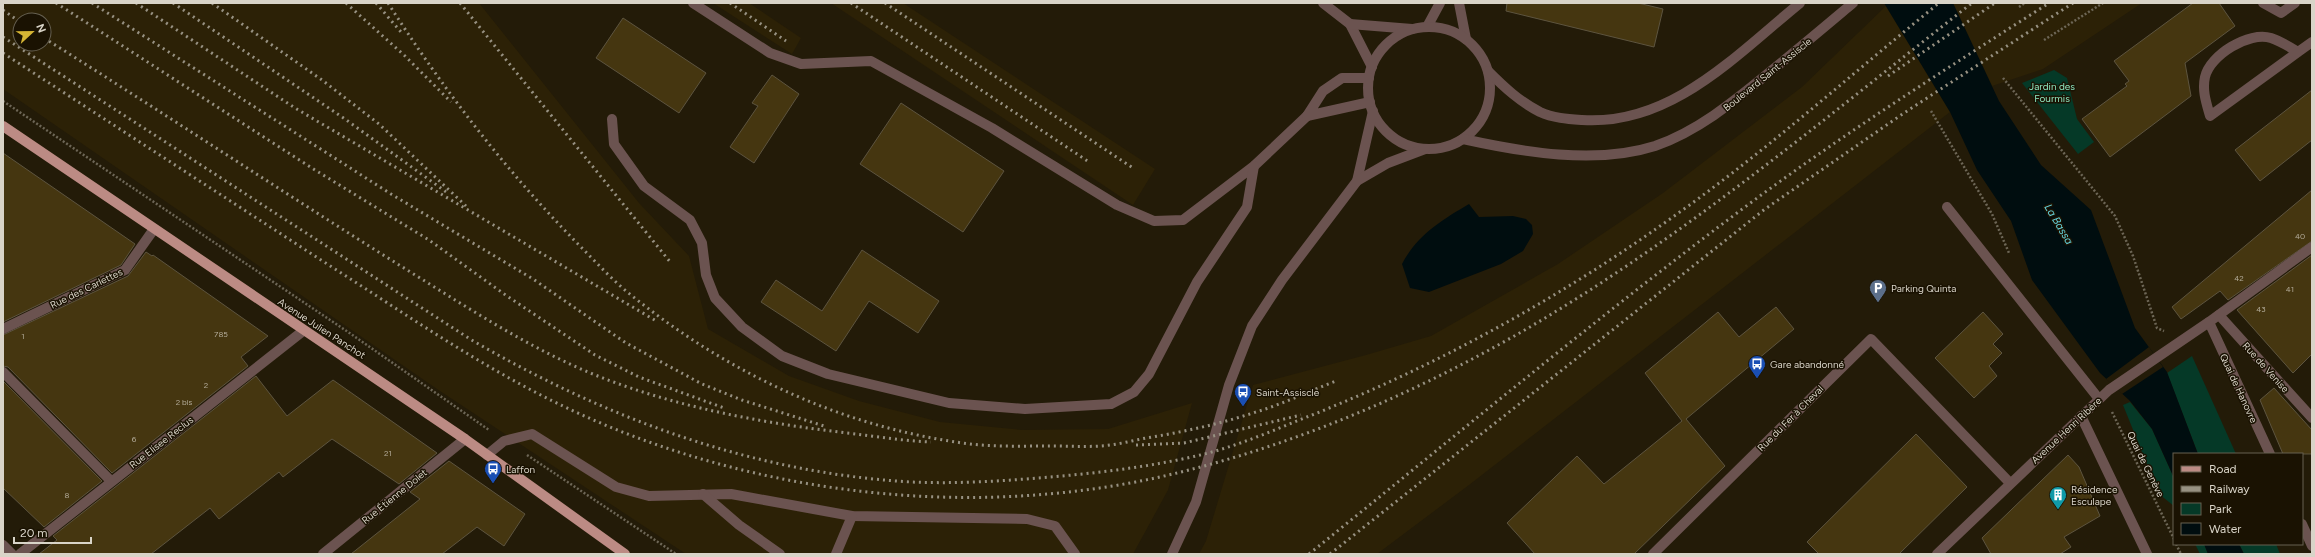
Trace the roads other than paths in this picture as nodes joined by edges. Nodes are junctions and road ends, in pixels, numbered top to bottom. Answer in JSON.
{"nodes":[{"id":1,"x":693,"y":3,"type":"edge"},
{"id":2,"x":1323,"y":3,"type":"edge"},
{"id":3,"x":1440,"y":3,"type":"edge"},
{"id":4,"x":1459,"y":3,"type":"edge"},
{"id":5,"x":1800,"y":3,"type":"edge"},
{"id":6,"x":2262,"y":3,"type":"edge"},
{"id":7,"x":2295,"y":3,"type":"edge"},
{"id":8,"x":1849,"y":6,"type":"edge"},
{"id":9,"x":1350,"y":24,"type":"junction"},
{"id":10,"x":1427,"y":27,"type":"junction"},
{"id":11,"x":1414,"y":29,"type":"junction"},
{"id":12,"x":1466,"y":39,"type":"junction"},
{"id":13,"x":2312,"y":42,"type":"edge"},
{"id":14,"x":2298,"y":52,"type":"junction"},
{"id":15,"x":1372,"y":67,"type":"junction"},
{"id":16,"x":1488,"y":71,"type":"junction"},
{"id":17,"x":1369,"y":78,"type":"junction"},
{"id":18,"x":1372,"y":106,"type":"junction"},
{"id":19,"x":1307,"y":116,"type":"junction"},
{"id":20,"x":612,"y":119,"type":"dead end"},
{"id":21,"x":3,"y":126,"type":"edge"},
{"id":22,"x":1463,"y":139,"type":"junction"},
{"id":23,"x":1425,"y":149,"type":"junction"},
{"id":24,"x":1254,"y":166,"type":"junction"},
{"id":25,"x":1357,"y":181,"type":"junction"},
{"id":26,"x":1947,"y":207,"type":"dead end"},
{"id":27,"x":154,"y":229,"type":"junction"},
{"id":28,"x":2312,"y":247,"type":"edge"},
{"id":29,"x":2219,"y":315,"type":"junction"},
{"id":30,"x":2209,"y":322,"type":"junction"},
{"id":31,"x":3,"y":329,"type":"edge"},
{"id":32,"x":303,"y":331,"type":"junction"},
{"id":33,"x":3,"y":372,"type":"edge"},
{"id":34,"x":2104,"y":395,"type":"junction"},
{"id":35,"x":2081,"y":416,"type":"junction"},
{"id":36,"x":2312,"y":418,"type":"edge"},
{"id":37,"x":465,"y":439,"type":"junction"},
{"id":38,"x":2270,"y":453,"type":"edge"},
{"id":39,"x":487,"y":455,"type":"junction"},
{"id":40,"x":111,"y":481,"type":"junction"},
{"id":41,"x":2010,"y":483,"type":"junction"},
{"id":42,"x":703,"y":494,"type":"junction"},
{"id":43,"x":852,"y":516,"type":"junction"},
{"id":44,"x":2303,"y":526,"type":"edge"},
{"id":45,"x":3,"y":545,"type":"edge"},
{"id":46,"x":2312,"y":546,"type":"edge"},
{"id":47,"x":12,"y":554,"type":"edge"},
{"id":48,"x":20,"y":554,"type":"edge"},
{"id":49,"x":323,"y":554,"type":"edge"},
{"id":50,"x":626,"y":554,"type":"edge"},
{"id":51,"x":780,"y":554,"type":"edge"},
{"id":52,"x":836,"y":554,"type":"edge"},
{"id":53,"x":1075,"y":554,"type":"edge"},
{"id":54,"x":1172,"y":554,"type":"edge"},
{"id":55,"x":1653,"y":554,"type":"edge"},
{"id":56,"x":1937,"y":554,"type":"edge"},
{"id":57,"x":2148,"y":554,"type":"edge"}],
"edges":[{"from":1,"to":24,"type":"street"},
{"from":2,"to":9,"type":"street"},
{"from":3,"to":10,"type":"street"},
{"from":4,"to":12,"type":"street"},
{"from":5,"to":16,"type":"street"},
{"from":6,"to":7,"type":"street"},
{"from":8,"to":22,"type":"street","name":"Boulevard Saint-Assiscle"},
{"from":9,"to":11,"type":"street"},
{"from":9,"to":15,"type":"street"},
{"from":10,"to":11,"type":"street"},
{"from":10,"to":12,"type":"street"},
{"from":11,"to":15,"type":"street"},
{"from":12,"to":16,"type":"street"},
{"from":13,"to":14,"type":"street"},
{"from":14,"to":14,"type":"street"},
{"from":15,"to":17,"type":"street"},
{"from":16,"to":22,"type":"street"},
{"from":17,"to":18,"type":"street"},
{"from":17,"to":19,"type":"street"},
{"from":18,"to":19,"type":"street"},
{"from":18,"to":23,"type":"street"},
{"from":18,"to":25,"type":"street"},
{"from":19,"to":24,"type":"street"},
{"from":20,"to":24,"type":"street"},
{"from":21,"to":27,"type":"main road","name":"Avenue Julien Panchot"},
{"from":22,"to":23,"type":"street"},
{"from":23,"to":25,"type":"street"},
{"from":25,"to":54,"type":"street"},
{"from":26,"to":34,"type":"street"},
{"from":27,"to":31,"type":"street","name":"Rue des Carlettes"},
{"from":27,"to":32,"type":"main road","name":"Avenue Julien Panchot"},
{"from":28,"to":29,"type":"street","name":"Avenue Henri Ribère"},
{"from":29,"to":30,"type":"street","name":"Avenue Henri Ribère"},
{"from":29,"to":36,"type":"street","name":"Rue de Venise"},
{"from":30,"to":34,"type":"street","name":"Avenue Henri Ribère"},
{"from":30,"to":38,"type":"street","name":"Quai de Hanovre"},
{"from":32,"to":37,"type":"main road","name":"Avenue Julien Panchot"},
{"from":32,"to":40,"type":"street","name":"Rue Elisee Reclus"},
{"from":33,"to":40,"type":"street"},
{"from":34,"to":35,"type":"street","name":"Avenue Henri Ribère"},
{"from":35,"to":41,"type":"street","name":"Avenue Henri Ribère"},
{"from":35,"to":57,"type":"street"},
{"from":37,"to":39,"type":"main road","name":"Avenue Julien Panchot"},
{"from":37,"to":49,"type":"street","name":"Rue Étienne Dolet"},
{"from":39,"to":42,"type":"street"},
{"from":39,"to":50,"type":"main road","name":"Avenue Julien Panchot"},
{"from":40,"to":48,"type":"street","name":"Rue Elisee Reclus"},
{"from":41,"to":55,"type":"street","name":"Rue du Fer à Cheval"},
{"from":41,"to":56,"type":"street","name":"Avenue Henri Ribère"},
{"from":42,"to":43,"type":"street"},
{"from":42,"to":51,"type":"street"},
{"from":43,"to":52,"type":"street"},
{"from":43,"to":53,"type":"street"},
{"from":44,"to":46,"type":"street"},
{"from":45,"to":47,"type":"street"}]}
